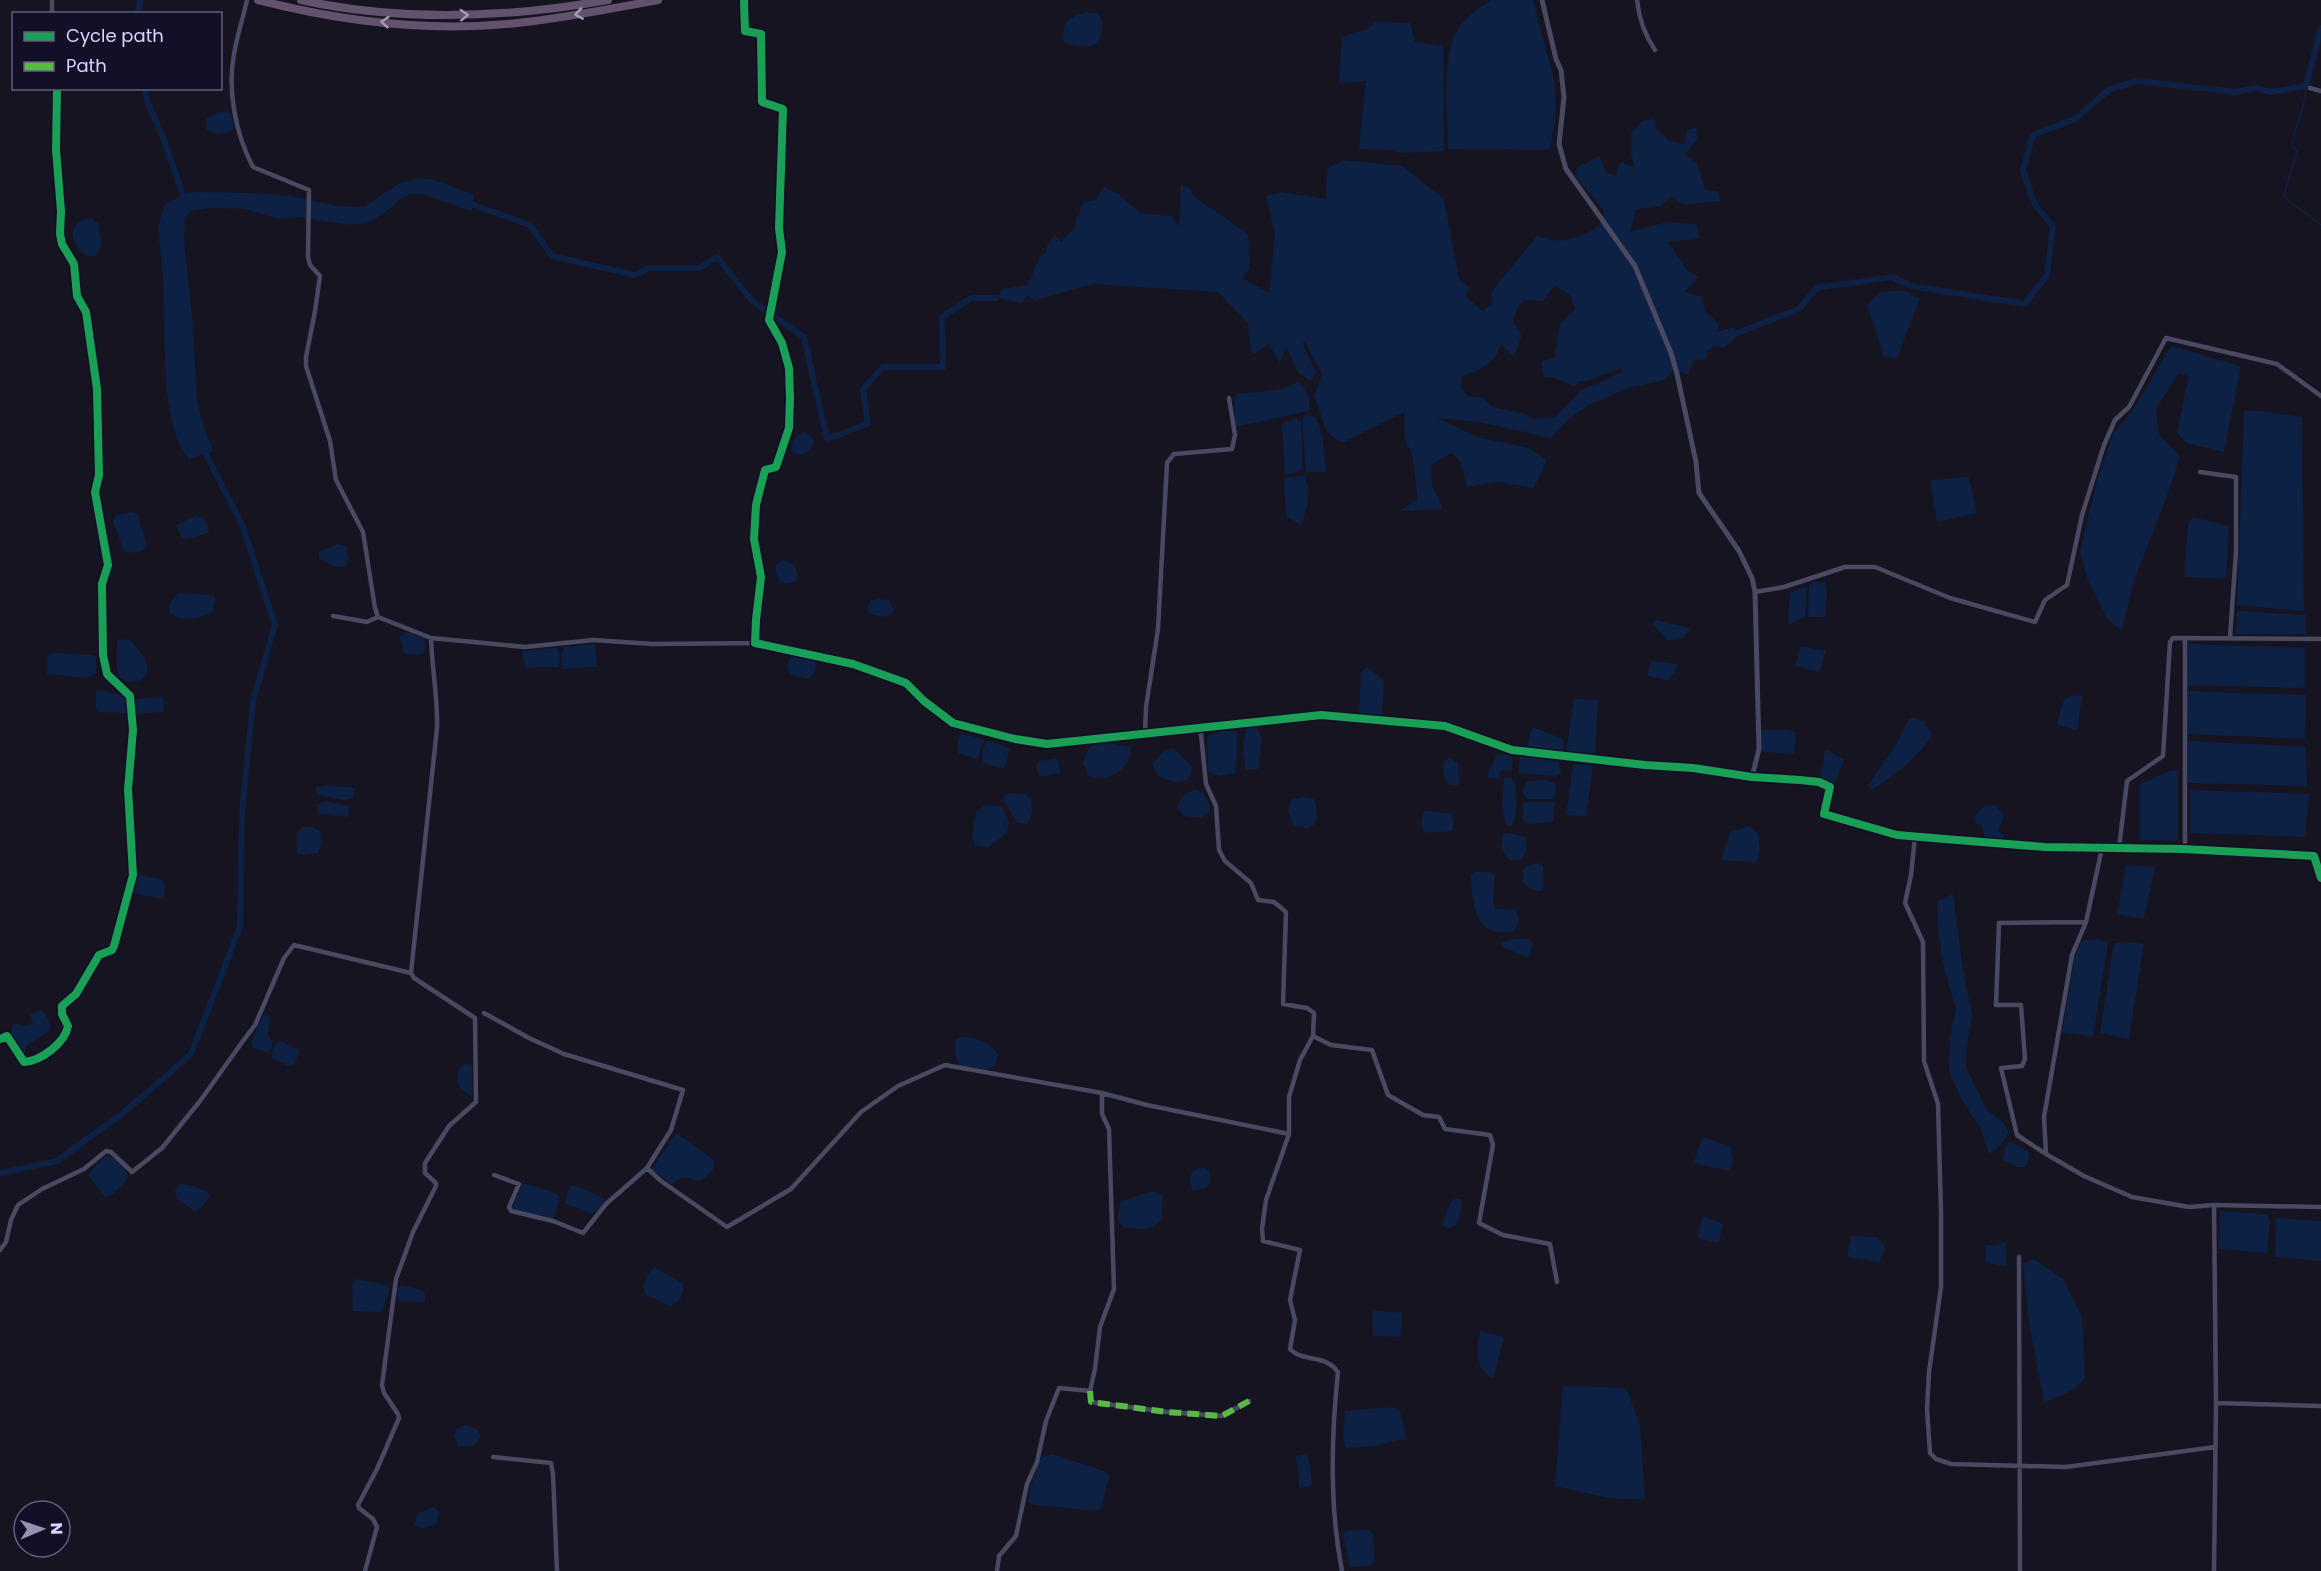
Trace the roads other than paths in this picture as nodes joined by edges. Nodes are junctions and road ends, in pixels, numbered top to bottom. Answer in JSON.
{"nodes":[{"id":1,"x":247,"y":0,"type":"edge"},
{"id":2,"x":258,"y":0,"type":"edge"},
{"id":3,"x":301,"y":0,"type":"edge"},
{"id":4,"x":608,"y":0,"type":"edge"},
{"id":5,"x":658,"y":0,"type":"edge"},
{"id":6,"x":744,"y":0,"type":"edge"},
{"id":7,"x":1542,"y":0,"type":"edge"},
{"id":8,"x":1637,"y":0,"type":"edge"},
{"id":9,"x":1655,"y":50,"type":"dead end"},
{"id":10,"x":2310,"y":88,"type":"dead end"},
{"id":11,"x":57,"y":90,"type":"edge"},
{"id":12,"x":2321,"y":91,"type":"edge"},
{"id":13,"x":2321,"y":396,"type":"edge"},
{"id":14,"x":1229,"y":398,"type":"dead end"},
{"id":15,"x":2200,"y":472,"type":"dead end"},
{"id":16,"x":1755,"y":592,"type":"junction"},
{"id":17,"x":333,"y":616,"type":"dead end"},
{"id":18,"x":378,"y":617,"type":"junction"},
{"id":19,"x":2230,"y":637,"type":"junction"},
{"id":20,"x":431,"y":638,"type":"junction"},
{"id":21,"x":2185,"y":638,"type":"junction"},
{"id":22,"x":2321,"y":639,"type":"edge"},
{"id":23,"x":755,"y":643,"type":"junction"},
{"id":24,"x":1145,"y":733,"type":"junction"},
{"id":25,"x":1201,"y":734,"type":"dead end"},
{"id":26,"x":1752,"y":777,"type":"junction"},
{"id":27,"x":1915,"y":837,"type":"junction"},
{"id":28,"x":2102,"y":848,"type":"junction"},
{"id":29,"x":2119,"y":848,"type":"junction"},
{"id":30,"x":2183,"y":849,"type":"junction"},
{"id":31,"x":2321,"y":878,"type":"edge"},
{"id":32,"x":2086,"y":922,"type":"junction"},
{"id":33,"x":411,"y":973,"type":"junction"},
{"id":34,"x":484,"y":1013,"type":"dead end"},
{"id":35,"x":1313,"y":1036,"type":"junction"},
{"id":36,"x":0,"y":1039,"type":"edge"},
{"id":37,"x":1102,"y":1093,"type":"junction"},
{"id":38,"x":1289,"y":1134,"type":"junction"},
{"id":39,"x":2046,"y":1154,"type":"junction"},
{"id":40,"x":647,"y":1168,"type":"junction"},
{"id":41,"x":494,"y":1175,"type":"dead end"},
{"id":42,"x":2214,"y":1205,"type":"junction"},
{"id":43,"x":2321,"y":1207,"type":"edge"},
{"id":44,"x":0,"y":1250,"type":"edge"},
{"id":45,"x":2019,"y":1257,"type":"dead end"},
{"id":46,"x":1557,"y":1282,"type":"dead end"},
{"id":47,"x":1090,"y":1391,"type":"junction"},
{"id":48,"x":1249,"y":1401,"type":"dead end"},
{"id":49,"x":2216,"y":1403,"type":"junction"},
{"id":50,"x":2321,"y":1406,"type":"edge"},
{"id":51,"x":2215,"y":1447,"type":"junction"},
{"id":52,"x":493,"y":1457,"type":"dead end"},
{"id":53,"x":2020,"y":1465,"type":"junction"},
{"id":54,"x":365,"y":1571,"type":"edge"},
{"id":55,"x":556,"y":1571,"type":"edge"},
{"id":56,"x":997,"y":1571,"type":"edge"},
{"id":57,"x":1342,"y":1571,"type":"edge"},
{"id":58,"x":2020,"y":1571,"type":"edge"},
{"id":59,"x":2214,"y":1571,"type":"edge"}],
"edges":[{"from":1,"to":18,"type":"street"},
{"from":5,"to":2,"type":"highway","one_way":true},
{"from":3,"to":4,"type":"highway","one_way":true},
{"from":6,"to":23,"type":"street"},
{"from":7,"to":16,"type":"street"},
{"from":8,"to":9,"type":"street"},
{"from":10,"to":12,"type":"street"},
{"from":11,"to":36,"type":"street"},
{"from":13,"to":16,"type":"street"},
{"from":14,"to":24,"type":"street"},
{"from":15,"to":19,"type":"street"},
{"from":16,"to":26,"type":"street"},
{"from":17,"to":18,"type":"street"},
{"from":18,"to":20,"type":"street"},
{"from":19,"to":21,"type":"street"},
{"from":19,"to":22,"type":"street"},
{"from":20,"to":23,"type":"street"},
{"from":20,"to":33,"type":"street"},
{"from":21,"to":29,"type":"street"},
{"from":21,"to":30,"type":"street"},
{"from":23,"to":24,"type":"street"},
{"from":24,"to":26,"type":"street"},
{"from":25,"to":35,"type":"street"},
{"from":26,"to":27,"type":"street"},
{"from":27,"to":28,"type":"street"},
{"from":27,"to":53,"type":"street"},
{"from":28,"to":29,"type":"street"},
{"from":28,"to":32,"type":"street"},
{"from":29,"to":30,"type":"street"},
{"from":30,"to":31,"type":"street"},
{"from":32,"to":39,"type":"street"},
{"from":32,"to":39,"type":"street"},
{"from":33,"to":44,"type":"street"},
{"from":33,"to":54,"type":"street"},
{"from":34,"to":40,"type":"street"},
{"from":35,"to":38,"type":"street"},
{"from":35,"to":46,"type":"street"},
{"from":37,"to":38,"type":"street"},
{"from":37,"to":40,"type":"street"},
{"from":37,"to":47,"type":"street"},
{"from":38,"to":57,"type":"street"},
{"from":39,"to":42,"type":"street"},
{"from":40,"to":41,"type":"street"},
{"from":42,"to":43,"type":"street"},
{"from":42,"to":49,"type":"street"},
{"from":45,"to":53,"type":"street"},
{"from":47,"to":48,"type":"street"},
{"from":47,"to":56,"type":"street"},
{"from":49,"to":50,"type":"street"},
{"from":49,"to":51,"type":"street"},
{"from":51,"to":53,"type":"street"},
{"from":51,"to":59,"type":"street"},
{"from":52,"to":55,"type":"street"},
{"from":53,"to":58,"type":"street"}]}
